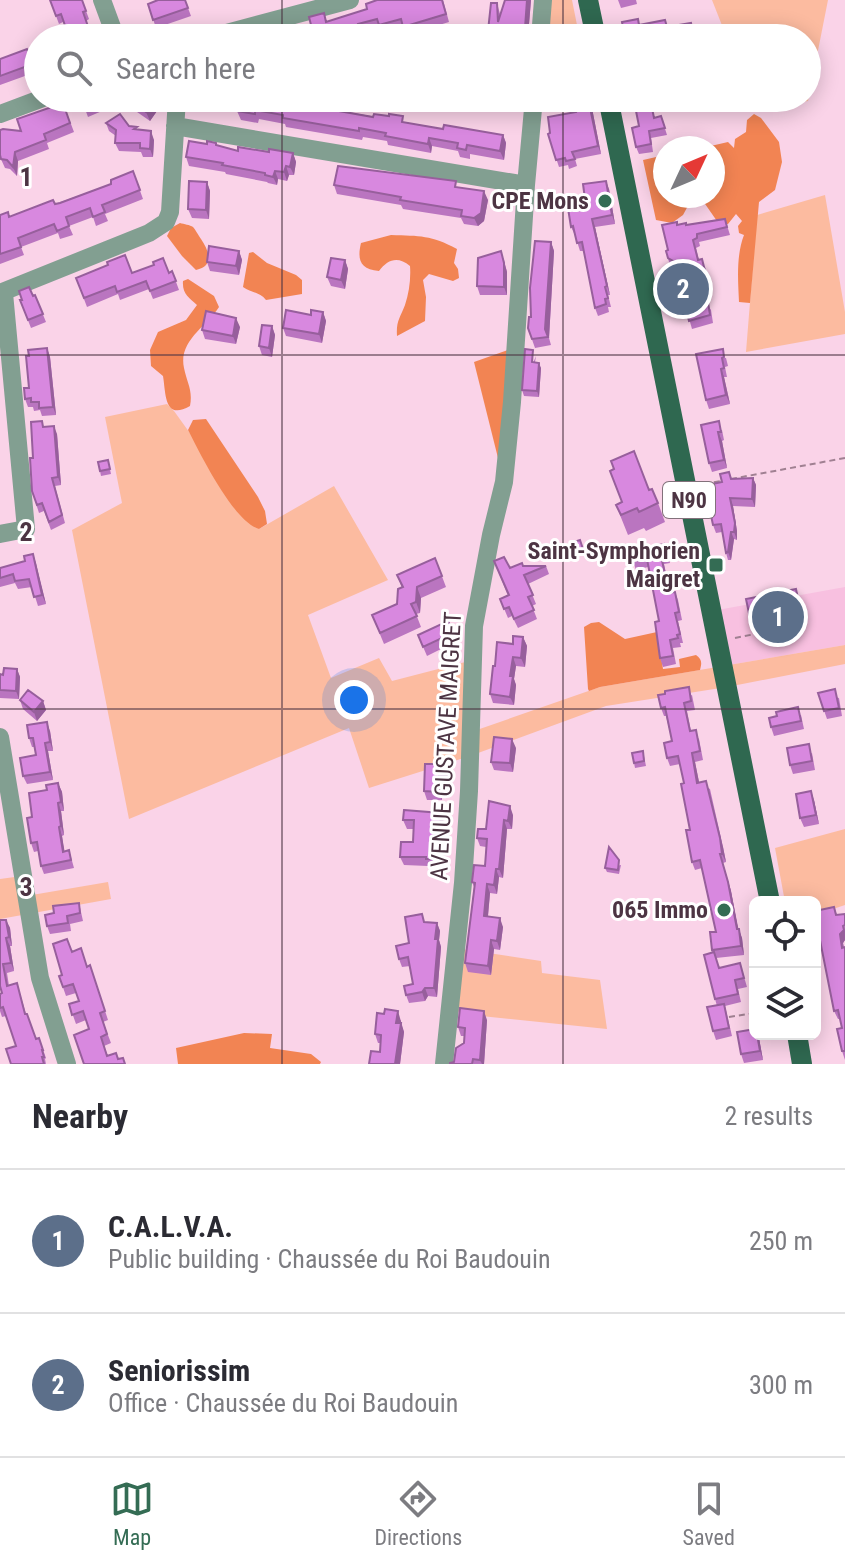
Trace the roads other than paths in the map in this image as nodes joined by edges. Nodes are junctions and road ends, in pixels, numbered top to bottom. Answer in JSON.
{"nodes":[{"id":1,"x":102,"y":0,"type":"edge"},
{"id":2,"x":350,"y":0,"type":"edge"},
{"id":3,"x":543,"y":0,"type":"edge"},
{"id":4,"x":588,"y":0,"type":"edge"},
{"id":5,"x":111,"y":24,"type":"edge"},
{"id":6,"x":260,"y":24,"type":"edge"},
{"id":7,"x":541,"y":24,"type":"edge"},
{"id":8,"x":593,"y":24,"type":"edge"},
{"id":9,"x":24,"y":105,"type":"edge"},
{"id":10,"x":176,"y":112,"type":"edge"},
{"id":11,"x":533,"y":112,"type":"edge"},
{"id":12,"x":611,"y":112,"type":"edge"},
{"id":13,"x":0,"y":114,"type":"edge"},
{"id":14,"x":175,"y":126,"type":"junction"},
{"id":15,"x":526,"y":185,"type":"junction"},
{"id":16,"x":2,"y":293,"type":"edge"},
{"id":17,"x":0,"y":534,"type":"edge"},
{"id":18,"x":0,"y":737,"type":"edge"},
{"id":19,"x":769,"y":896,"type":"edge"},
{"id":20,"x":798,"y":1040,"type":"edge"},
{"id":21,"x":67,"y":1064,"type":"edge"},
{"id":22,"x":444,"y":1064,"type":"edge"},
{"id":23,"x":802,"y":1064,"type":"edge"}],
"edges":[{"from":1,"to":5,"type":"street"},
{"from":2,"to":6,"type":"street"},
{"from":3,"to":7,"type":"street"},
{"from":4,"to":8,"type":"main road"},
{"from":9,"to":13,"type":"street"},
{"from":10,"to":14,"type":"street"},
{"from":11,"to":15,"type":"street","name":"AVENUE GUSTAVE MAIGRET"},
{"from":12,"to":19,"type":"main road","number":"N90"},
{"from":14,"to":15,"type":"street"},
{"from":14,"to":16,"type":"street"},
{"from":15,"to":22,"type":"street","name":"AVENUE GUSTAVE MAIGRET"},
{"from":16,"to":17,"type":"street"},
{"from":18,"to":21,"type":"street"},
{"from":20,"to":23,"type":"main road"}]}
